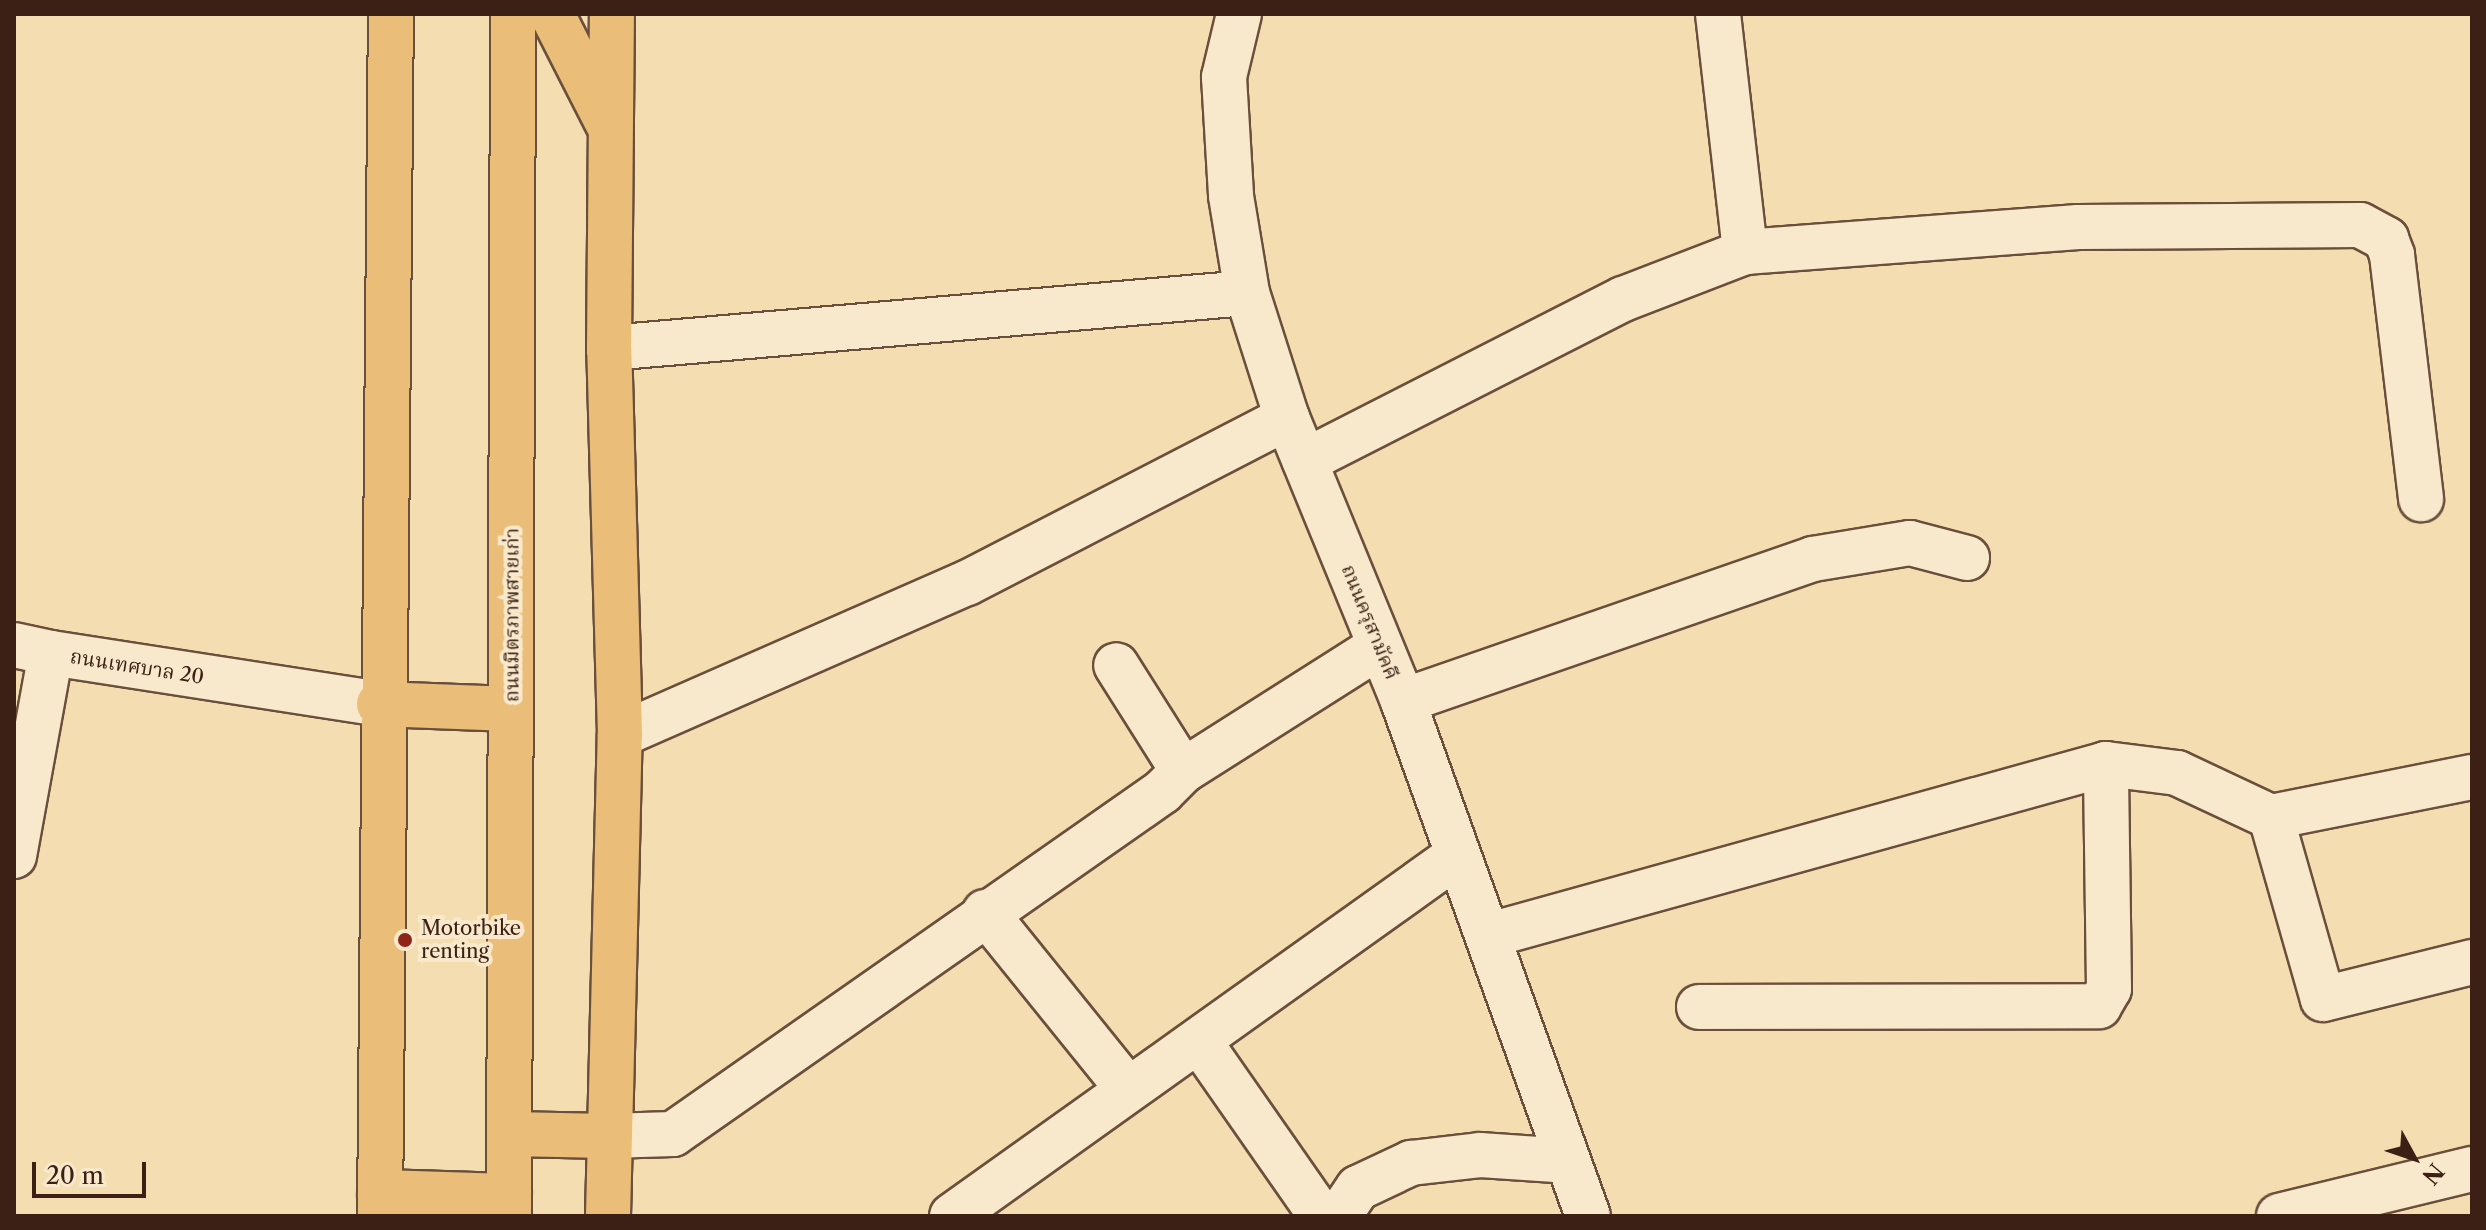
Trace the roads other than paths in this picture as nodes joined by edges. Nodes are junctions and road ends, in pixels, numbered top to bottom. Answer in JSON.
{"nodes":[{"id":1,"x":391,"y":14,"type":"edge"},
{"id":2,"x":513,"y":14,"type":"edge"},
{"id":3,"x":552,"y":14,"type":"edge"},
{"id":4,"x":612,"y":14,"type":"edge"},
{"id":5,"x":1239,"y":14,"type":"edge"},
{"id":6,"x":1718,"y":14,"type":"edge"},
{"id":7,"x":610,"y":129,"type":"junction"},
{"id":8,"x":1745,"y":252,"type":"junction"},
{"id":9,"x":1247,"y":293,"type":"junction"},
{"id":10,"x":609,"y":348,"type":"junction"},
{"id":11,"x":1287,"y":418,"type":"junction"},
{"id":12,"x":1305,"y":461,"type":"junction"},
{"id":13,"x":2421,"y":499,"type":"dead end"},
{"id":14,"x":1967,"y":558,"type":"dead end"},
{"id":15,"x":1380,"y":646,"type":"junction"},
{"id":16,"x":32,"y":649,"type":"edge"},
{"id":17,"x":1116,"y":665,"type":"dead end"},
{"id":18,"x":1403,"y":701,"type":"junction"},
{"id":19,"x":379,"y":704,"type":"junction"},
{"id":20,"x":511,"y":709,"type":"junction"},
{"id":21,"x":620,"y":735,"type":"junction"},
{"id":22,"x":2106,"y":764,"type":"junction"},
{"id":23,"x":1183,"y":771,"type":"junction"},
{"id":24,"x":2472,"y":777,"type":"edge"},
{"id":25,"x":2271,"y":817,"type":"junction"},
{"id":26,"x":14,"y":856,"type":"edge"},
{"id":27,"x":1455,"y":857,"type":"junction"},
{"id":28,"x":985,"y":912,"type":"junction"},
{"id":29,"x":1490,"y":935,"type":"junction"},
{"id":30,"x":2472,"y":962,"type":"edge"},
{"id":31,"x":1699,"y":1007,"type":"dead end"},
{"id":32,"x":1199,"y":1041,"type":"junction"},
{"id":33,"x":1127,"y":1088,"type":"junction"},
{"id":34,"x":510,"y":1134,"type":"junction"},
{"id":35,"x":608,"y":1136,"type":"junction"},
{"id":36,"x":1567,"y":1161,"type":"junction"},
{"id":37,"x":2472,"y":1169,"type":"edge"},
{"id":38,"x":380,"y":1204,"type":"edge"},
{"id":39,"x":509,"y":1206,"type":"edge"},
{"id":40,"x":608,"y":1216,"type":"edge"},
{"id":41,"x":952,"y":1216,"type":"edge"},
{"id":42,"x":1321,"y":1216,"type":"edge"},
{"id":43,"x":1339,"y":1216,"type":"edge"},
{"id":44,"x":1588,"y":1216,"type":"edge"},
{"id":45,"x":2279,"y":1216,"type":"edge"}],
"edges":[{"from":1,"to":19,"type":"main road"},
{"from":2,"to":20,"type":"main road","name":"ถนนมิตรภาพสายเก่า"},
{"from":3,"to":7,"type":"main road"},
{"from":4,"to":7,"type":"main road"},
{"from":5,"to":9,"type":"street","name":"ถนนครุสามัคคี"},
{"from":6,"to":8,"type":"street"},
{"from":7,"to":10,"type":"main road"},
{"from":8,"to":12,"type":"street"},
{"from":8,"to":13,"type":"street"},
{"from":9,"to":10,"type":"street"},
{"from":9,"to":11,"type":"street","name":"ถนนครุสามัคคี"},
{"from":10,"to":21,"type":"main road"},
{"from":11,"to":12,"type":"street","name":"ถนนครุสามัคคี"},
{"from":11,"to":21,"type":"street"},
{"from":12,"to":15,"type":"street","name":"ถนนครุสามัคคี"},
{"from":14,"to":18,"type":"street"},
{"from":15,"to":18,"type":"street","name":"ถนนครุสามัคคี"},
{"from":15,"to":23,"type":"street"},
{"from":16,"to":19,"type":"street","name":"ถนนเทศบาล 20"},
{"from":16,"to":26,"type":"street","name":"ถนนเทศบาล 20"},
{"from":17,"to":23,"type":"street"},
{"from":18,"to":27,"type":"street","name":"ถนนครุสามัคคี"},
{"from":19,"to":20,"type":"main road"},
{"from":19,"to":38,"type":"main road"},
{"from":20,"to":34,"type":"main road","name":"ถนนมิตรภาพสายเก่า"},
{"from":21,"to":35,"type":"main road"},
{"from":22,"to":25,"type":"street"},
{"from":22,"to":29,"type":"street"},
{"from":22,"to":31,"type":"street"},
{"from":23,"to":28,"type":"street"},
{"from":24,"to":25,"type":"street"},
{"from":25,"to":30,"type":"street"},
{"from":27,"to":29,"type":"street","name":"ถนนครุสามัคคี"},
{"from":27,"to":32,"type":"street"},
{"from":28,"to":33,"type":"street"},
{"from":28,"to":35,"type":"street"},
{"from":29,"to":36,"type":"street","name":"ถนนครุสามัคคี"},
{"from":32,"to":33,"type":"street"},
{"from":32,"to":42,"type":"street"},
{"from":33,"to":41,"type":"street"},
{"from":34,"to":35,"type":"main road"},
{"from":34,"to":39,"type":"main road","name":"ถนนมิตรภาพสายเก่า"},
{"from":35,"to":40,"type":"main road"},
{"from":36,"to":43,"type":"street"},
{"from":36,"to":44,"type":"street","name":"ถนนครุสามัคคี"},
{"from":37,"to":45,"type":"street"},
{"from":38,"to":39,"type":"main road"}]}
